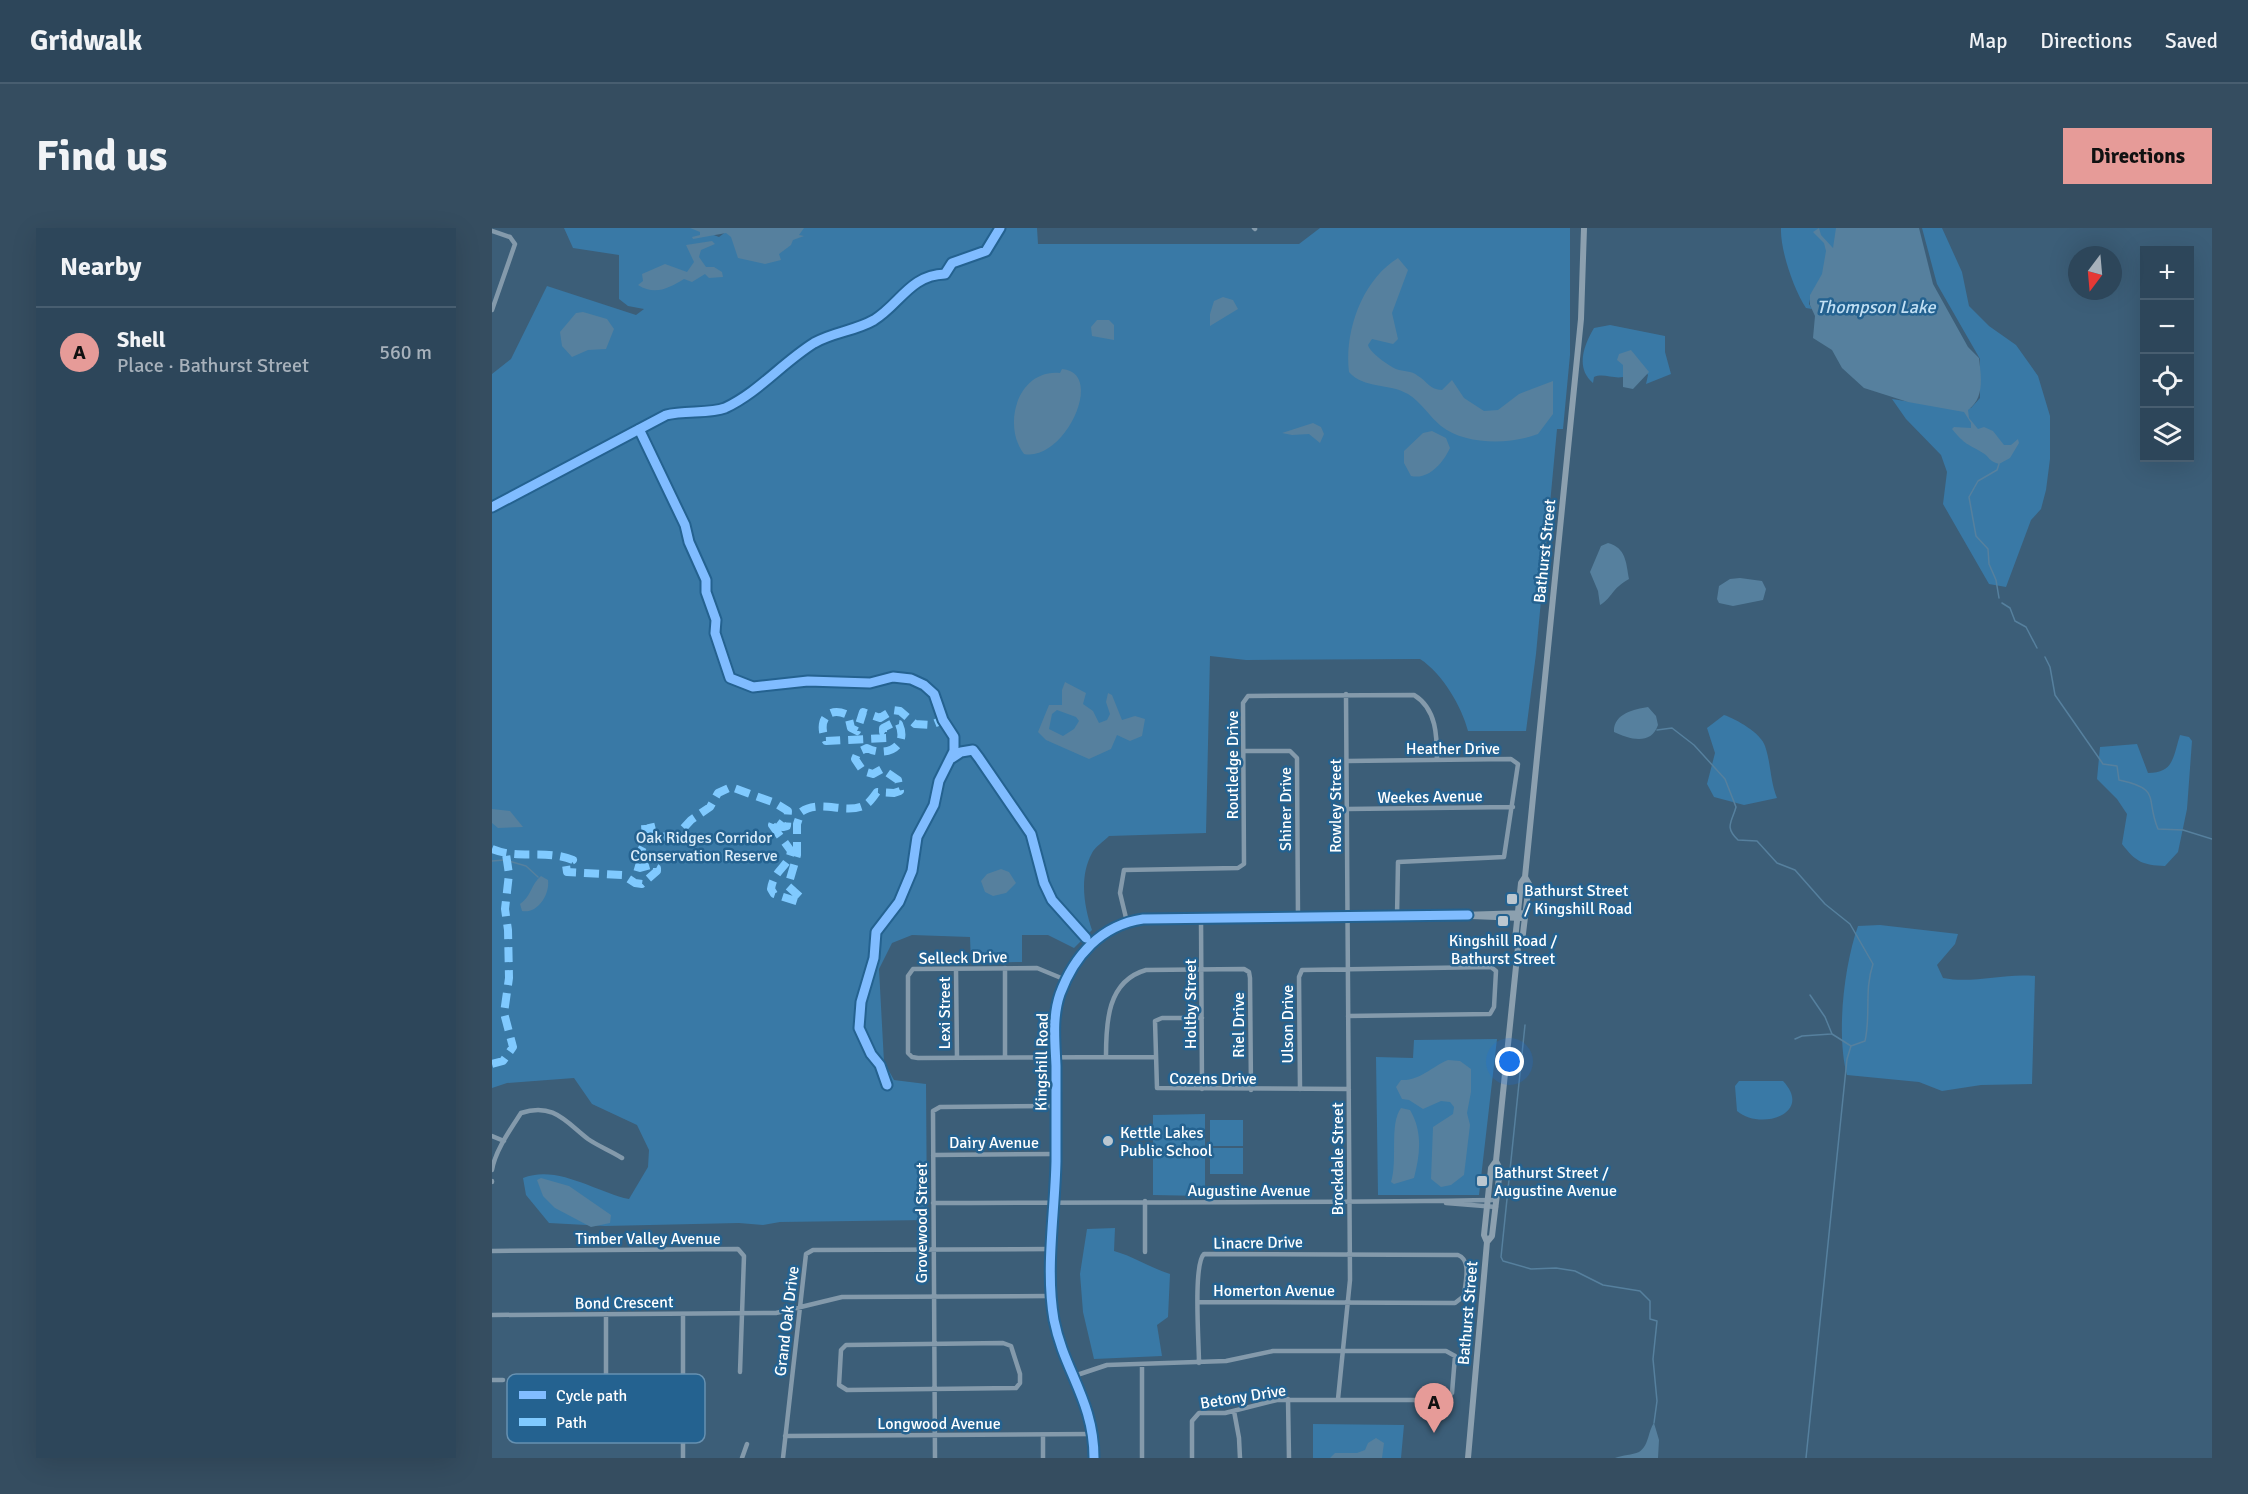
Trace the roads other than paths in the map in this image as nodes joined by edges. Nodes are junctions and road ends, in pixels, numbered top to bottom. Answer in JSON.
{"nodes":[{"id":1,"x":1584,"y":228,"type":"edge"},
{"id":2,"x":492,"y":231,"type":"edge"},
{"id":3,"x":492,"y":310,"type":"edge"},
{"id":4,"x":1346,"y":694,"type":"junction"},
{"id":5,"x":1244,"y":751,"type":"junction"},
{"id":6,"x":1347,"y":760,"type":"junction"},
{"id":7,"x":1437,"y":760,"type":"junction"},
{"id":8,"x":1513,"y":807,"type":"junction"},
{"id":9,"x":1347,"y":809,"type":"junction"},
{"id":10,"x":1521,"y":915,"type":"junction"},
{"id":11,"x":1347,"y":917,"type":"junction"},
{"id":12,"x":1396,"y":917,"type":"junction"},
{"id":13,"x":1298,"y":918,"type":"junction"},
{"id":14,"x":1201,"y":919,"type":"junction"},
{"id":15,"x":1127,"y":922,"type":"junction"},
{"id":16,"x":1005,"y":968,"type":"junction"},
{"id":17,"x":1348,"y":968,"type":"junction"},
{"id":18,"x":956,"y":969,"type":"junction"},
{"id":19,"x":1202,"y":969,"type":"junction"},
{"id":20,"x":1066,"y":980,"type":"junction"},
{"id":21,"x":1348,"y":1016,"type":"junction"},
{"id":22,"x":1202,"y":1018,"type":"junction"},
{"id":23,"x":1106,"y":1056,"type":"junction"},
{"id":24,"x":1005,"y":1057,"type":"junction"},
{"id":25,"x":1055,"y":1057,"type":"junction"},
{"id":26,"x":1154,"y":1057,"type":"junction"},
{"id":27,"x":957,"y":1058,"type":"junction"},
{"id":28,"x":1202,"y":1089,"type":"junction"},
{"id":29,"x":1299,"y":1089,"type":"junction"},
{"id":30,"x":1349,"y":1089,"type":"junction"},
{"id":31,"x":1251,"y":1090,"type":"junction"},
{"id":32,"x":1056,"y":1106,"type":"junction"},
{"id":33,"x":492,"y":1136,"type":"edge"},
{"id":34,"x":504,"y":1142,"type":"junction"},
{"id":35,"x":1056,"y":1154,"type":"junction"},
{"id":36,"x":933,"y":1155,"type":"junction"},
{"id":37,"x":622,"y":1158,"type":"dead end"},
{"id":38,"x":1496,"y":1161,"type":"junction"},
{"id":39,"x":492,"y":1170,"type":"edge"},
{"id":40,"x":1145,"y":1201,"type":"junction"},
{"id":41,"x":1055,"y":1202,"type":"junction"},
{"id":42,"x":933,"y":1203,"type":"junction"},
{"id":43,"x":1349,"y":1203,"type":"junction"},
{"id":44,"x":1488,"y":1203,"type":"junction"},
{"id":45,"x":1496,"y":1203,"type":"junction"},
{"id":46,"x":1487,"y":1242,"type":"junction"},
{"id":47,"x":1053,"y":1249,"type":"junction"},
{"id":48,"x":933,"y":1250,"type":"junction"},
{"id":49,"x":492,"y":1251,"type":"edge"},
{"id":50,"x":1145,"y":1252,"type":"dead end"},
{"id":51,"x":1350,"y":1253,"type":"junction"},
{"id":52,"x":934,"y":1296,"type":"junction"},
{"id":53,"x":1051,"y":1296,"type":"junction"},
{"id":54,"x":1349,"y":1301,"type":"junction"},
{"id":55,"x":1199,"y":1302,"type":"junction"},
{"id":56,"x":800,"y":1309,"type":"junction"},
{"id":57,"x":743,"y":1313,"type":"junction"},
{"id":58,"x":606,"y":1314,"type":"junction"},
{"id":59,"x":683,"y":1314,"type":"junction"},
{"id":60,"x":492,"y":1315,"type":"edge"},
{"id":61,"x":934,"y":1344,"type":"junction"},
{"id":62,"x":1343,"y":1350,"type":"junction"},
{"id":63,"x":1199,"y":1363,"type":"junction"},
{"id":64,"x":1142,"y":1365,"type":"junction"},
{"id":65,"x":740,"y":1372,"type":"dead end"},
{"id":66,"x":606,"y":1374,"type":"edge"},
{"id":67,"x":683,"y":1374,"type":"edge"},
{"id":68,"x":1074,"y":1376,"type":"junction"},
{"id":69,"x":492,"y":1380,"type":"edge"},
{"id":70,"x":503,"y":1380,"type":"dead end"},
{"id":71,"x":934,"y":1389,"type":"junction"},
{"id":72,"x":1288,"y":1399,"type":"junction"},
{"id":73,"x":1338,"y":1399,"type":"junction"},
{"id":74,"x":1234,"y":1411,"type":"junction"},
{"id":75,"x":1094,"y":1434,"type":"junction"},
{"id":76,"x":934,"y":1435,"type":"junction"},
{"id":77,"x":1043,"y":1435,"type":"junction"},
{"id":78,"x":785,"y":1436,"type":"junction"},
{"id":79,"x":747,"y":1443,"type":"dead end"},
{"id":80,"x":742,"y":1458,"type":"edge"},
{"id":81,"x":783,"y":1458,"type":"edge"},
{"id":82,"x":935,"y":1458,"type":"edge"},
{"id":83,"x":1043,"y":1458,"type":"edge"},
{"id":84,"x":1094,"y":1458,"type":"edge"},
{"id":85,"x":1142,"y":1458,"type":"edge"},
{"id":86,"x":1192,"y":1458,"type":"edge"},
{"id":87,"x":1240,"y":1458,"type":"edge"},
{"id":88,"x":1288,"y":1458,"type":"edge"},
{"id":89,"x":1467,"y":1458,"type":"edge"}],
"edges":[{"from":1,"to":10,"type":"main road","name":"Bathurst Street"},
{"from":2,"to":3,"type":"street"},
{"from":4,"to":5,"type":"street","name":"Routledge Drive"},
{"from":4,"to":6,"type":"street","name":"Rowley Street"},
{"from":4,"to":7,"type":"street","name":"Routledge Drive"},
{"from":5,"to":13,"type":"street","name":"Shiner Drive"},
{"from":5,"to":15,"type":"street","name":"Routledge Drive"},
{"from":6,"to":7,"type":"street","name":"Heather Drive"},
{"from":6,"to":9,"type":"street","name":"Rowley Street"},
{"from":7,"to":8,"type":"street","name":"Heather Drive"},
{"from":8,"to":9,"type":"street","name":"Weekes Avenue"},
{"from":8,"to":12,"type":"street","name":"Heather Drive"},
{"from":9,"to":11,"type":"street","name":"Rowley Street"},
{"from":10,"to":12,"type":"main road","name":"Kingshill Road"},
{"from":10,"to":38,"type":"main road","name":"Bathurst Street"},
{"from":11,"to":12,"type":"main road","name":"Kingshill Road"},
{"from":11,"to":13,"type":"main road","name":"Kingshill Road"},
{"from":11,"to":17,"type":"street","name":"Brockdale Street"},
{"from":13,"to":14,"type":"main road","name":"Kingshill Road"},
{"from":14,"to":15,"type":"main road","name":"Kingshill Road"},
{"from":14,"to":19,"type":"street","name":"Holtby Street"},
{"from":15,"to":20,"type":"main road","name":"Kingshill Road"},
{"from":16,"to":18,"type":"street","name":"Selleck Drive"},
{"from":16,"to":20,"type":"street","name":"Selleck Drive"},
{"from":16,"to":24,"type":"street"},
{"from":17,"to":21,"type":"street","name":"Brockdale Street"},
{"from":17,"to":21,"type":"street"},
{"from":17,"to":29,"type":"street","name":"Ulson Drive"},
{"from":18,"to":27,"type":"street","name":"Lexi Street"},
{"from":18,"to":27,"type":"street","name":"Selleck Drive"},
{"from":19,"to":22,"type":"street","name":"Holtby Street"},
{"from":19,"to":23,"type":"street"},
{"from":19,"to":31,"type":"street","name":"Riel Drive"},
{"from":20,"to":25,"type":"main road","name":"Kingshill Road"},
{"from":21,"to":30,"type":"street","name":"Brockdale Street"},
{"from":22,"to":26,"type":"street","name":"Cozens Drive"},
{"from":22,"to":28,"type":"street","name":"Holtby Street"},
{"from":23,"to":25,"type":"street","name":"Selleck Drive"},
{"from":23,"to":26,"type":"street","name":"Selleck Drive"},
{"from":24,"to":25,"type":"street","name":"Selleck Drive"},
{"from":24,"to":27,"type":"street","name":"Selleck Drive"},
{"from":25,"to":32,"type":"main road","name":"Kingshill Road"},
{"from":26,"to":28,"type":"street","name":"Cozens Drive"},
{"from":28,"to":31,"type":"street","name":"Cozens Drive"},
{"from":29,"to":30,"type":"street","name":"Cozens Drive"},
{"from":29,"to":31,"type":"street","name":"Cozens Drive"},
{"from":30,"to":43,"type":"street","name":"Brockdale Street"},
{"from":32,"to":35,"type":"main road","name":"Kingshill Road"},
{"from":32,"to":36,"type":"street","name":"Grovewood Street"},
{"from":33,"to":34,"type":"street"},
{"from":34,"to":37,"type":"street"},
{"from":34,"to":39,"type":"street"},
{"from":35,"to":36,"type":"street","name":"Dairy Avenue"},
{"from":35,"to":41,"type":"main road","name":"Kingshill Road"},
{"from":36,"to":42,"type":"street","name":"Grovewood Street"},
{"from":38,"to":44,"type":"main road","name":"Bathurst Street"},
{"from":38,"to":45,"type":"main road","name":"Bathurst Street"},
{"from":40,"to":41,"type":"street","name":"Augustine Avenue"},
{"from":40,"to":43,"type":"street","name":"Augustine Avenue"},
{"from":40,"to":50,"type":"street"},
{"from":41,"to":42,"type":"street","name":"Augustine Avenue"},
{"from":41,"to":47,"type":"main road","name":"Kingshill Road"},
{"from":42,"to":48,"type":"street","name":"Grovewood Street"},
{"from":43,"to":44,"type":"street","name":"Augustine Avenue"},
{"from":43,"to":51,"type":"street","name":"Brockdale Street"},
{"from":44,"to":45,"type":"street","name":"Augustine Avenue"},
{"from":44,"to":46,"type":"main road","name":"Bathurst Street"},
{"from":45,"to":46,"type":"main road","name":"Bathurst Street"},
{"from":46,"to":89,"type":"main road","name":"Bathurst Street"},
{"from":47,"to":48,"type":"street","name":"Grand Oak Drive"},
{"from":47,"to":53,"type":"main road","name":"Kingshill Road"},
{"from":48,"to":52,"type":"street","name":"Grovewood Street"},
{"from":48,"to":56,"type":"street","name":"Grand Oak Drive"},
{"from":49,"to":57,"type":"street","name":"Timber Valley Avenue"},
{"from":51,"to":54,"type":"street","name":"Brockdale Street"},
{"from":51,"to":54,"type":"street","name":"Homerton Avenue"},
{"from":51,"to":55,"type":"street","name":"Linacre Drive"},
{"from":52,"to":53,"type":"street"},
{"from":52,"to":56,"type":"street"},
{"from":52,"to":61,"type":"street","name":"Grovewood Street"},
{"from":53,"to":68,"type":"main road","name":"Kingshill Road"},
{"from":54,"to":55,"type":"street","name":"Homerton Avenue"},
{"from":54,"to":62,"type":"street","name":"Brockdale Street"},
{"from":55,"to":63,"type":"street","name":"Linacre Drive"},
{"from":56,"to":57,"type":"street"},
{"from":56,"to":78,"type":"street","name":"Grand Oak Drive"},
{"from":57,"to":59,"type":"street"},
{"from":57,"to":65,"type":"street"},
{"from":58,"to":59,"type":"street","name":"Bond Crescent"},
{"from":58,"to":60,"type":"street","name":"Bond Crescent"},
{"from":58,"to":66,"type":"street"},
{"from":59,"to":67,"type":"street","name":"Bond Crescent"},
{"from":61,"to":71,"type":"street","name":"Grovewood Street"},
{"from":61,"to":71,"type":"street"},
{"from":61,"to":71,"type":"street"},
{"from":62,"to":63,"type":"street"},
{"from":62,"to":73,"type":"street","name":"Brockdale Street"},
{"from":62,"to":73,"type":"street","name":"Betony Drive"},
{"from":63,"to":64,"type":"street"},
{"from":64,"to":68,"type":"street"},
{"from":64,"to":85,"type":"street"},
{"from":68,"to":75,"type":"main road","name":"Kingshill Road"},
{"from":69,"to":70,"type":"street"},
{"from":71,"to":76,"type":"street","name":"Grovewood Street"},
{"from":72,"to":73,"type":"street","name":"Betony Drive"},
{"from":72,"to":74,"type":"street","name":"Betony Drive"},
{"from":72,"to":88,"type":"street"},
{"from":74,"to":86,"type":"street","name":"Betony Drive"},
{"from":74,"to":87,"type":"street"},
{"from":75,"to":77,"type":"street","name":"Longwood Avenue"},
{"from":75,"to":84,"type":"main road","name":"Kingshill Road"},
{"from":76,"to":77,"type":"street","name":"Longwood Avenue"},
{"from":76,"to":78,"type":"street","name":"Longwood Avenue"},
{"from":76,"to":82,"type":"street","name":"Grovewood Street"},
{"from":77,"to":83,"type":"street"},
{"from":78,"to":81,"type":"street","name":"Grand Oak Drive"},
{"from":79,"to":80,"type":"street"}]}
